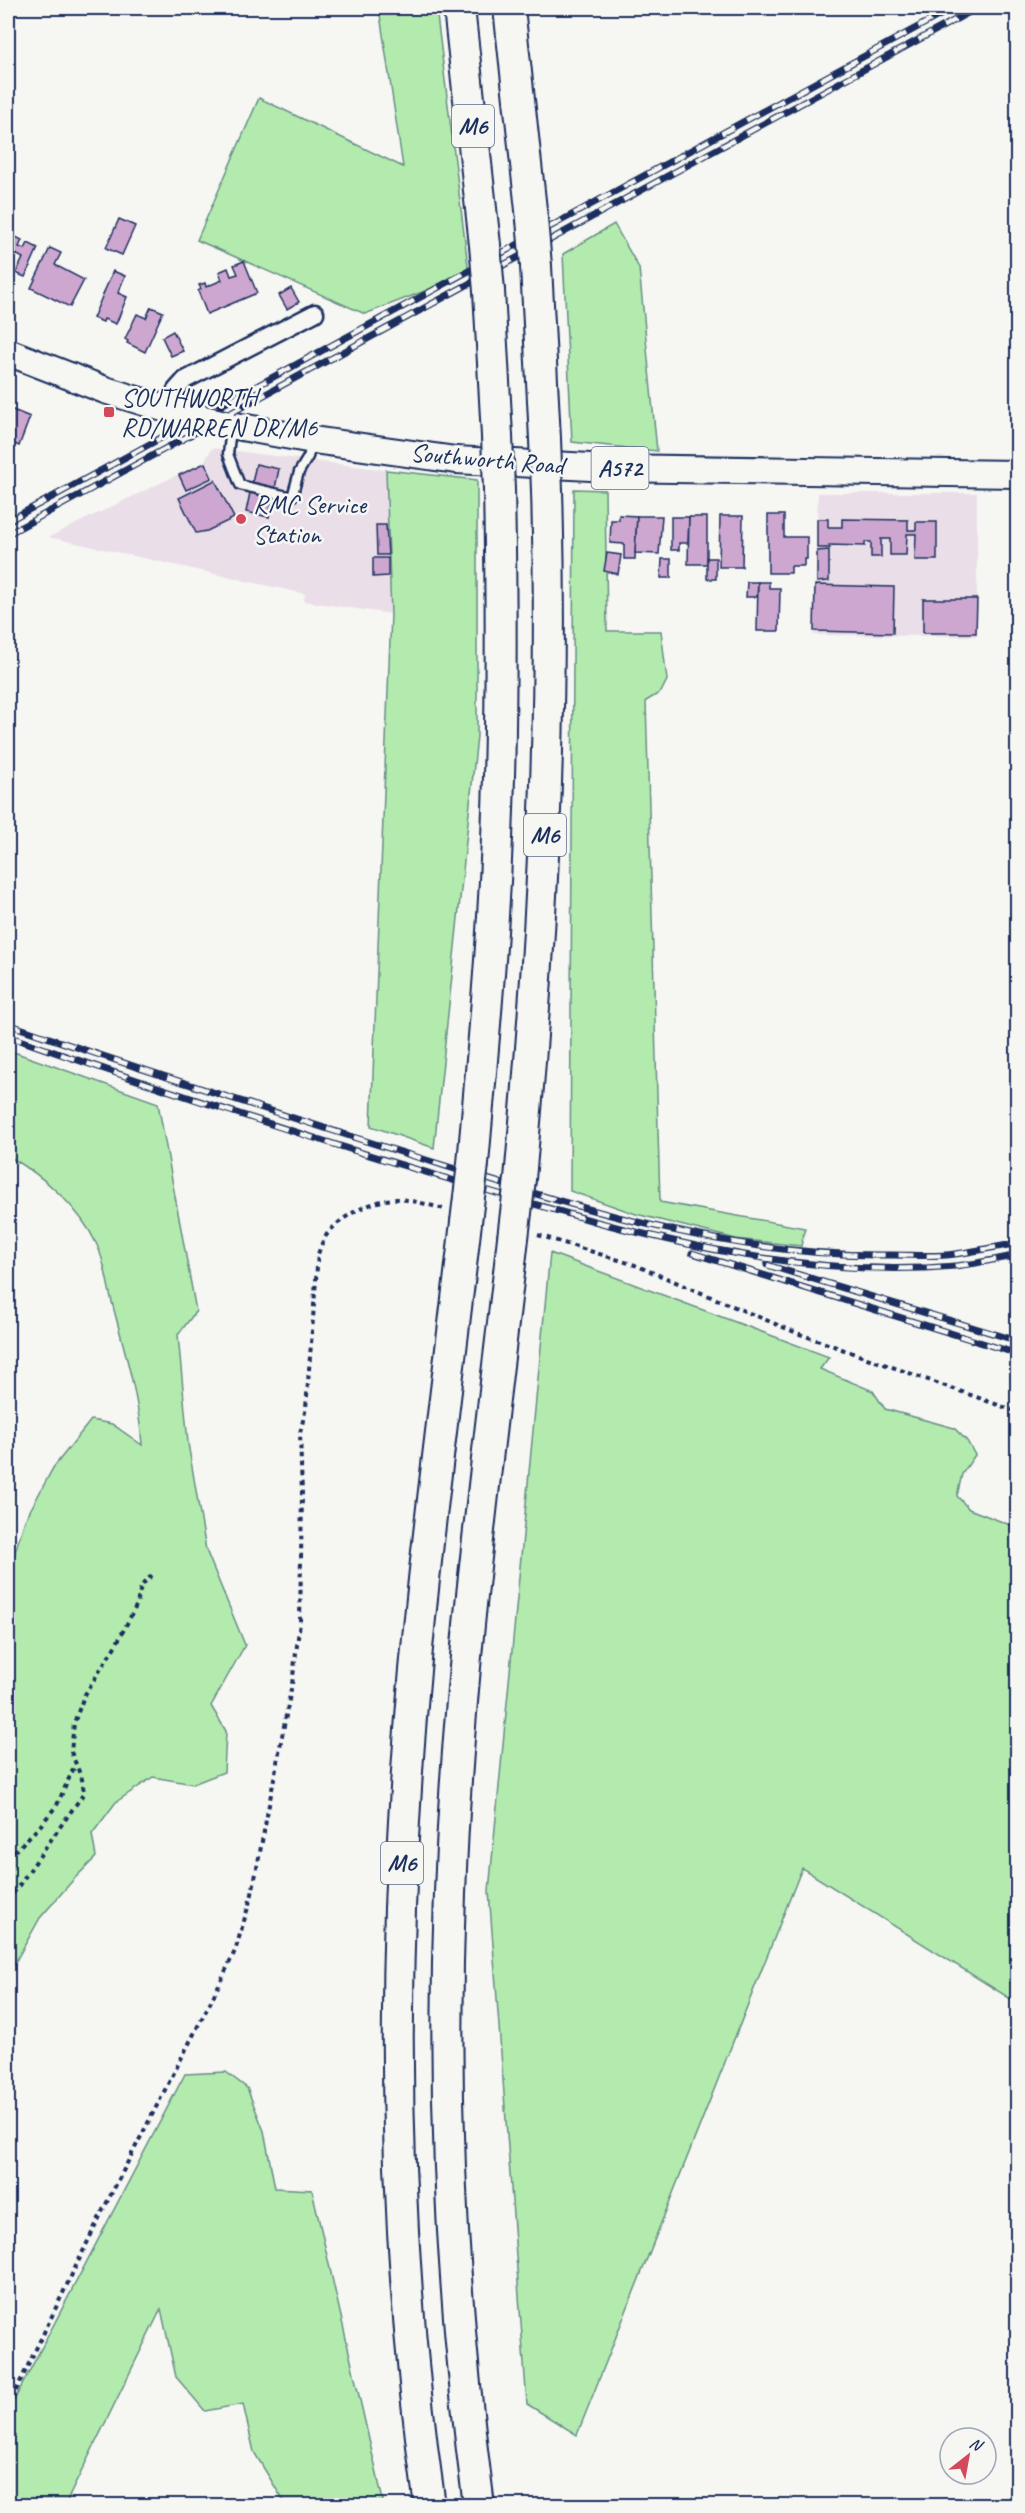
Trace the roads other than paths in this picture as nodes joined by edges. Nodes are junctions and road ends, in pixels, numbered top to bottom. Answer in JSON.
{"nodes":[{"id":1,"x":459,"y":8,"type":"edge"},
{"id":2,"x":509,"y":8,"type":"edge"},
{"id":3,"x":315,"y":313,"type":"dead end"},
{"id":4,"x":8,"y":352,"type":"edge"},
{"id":5,"x":176,"y":412,"type":"junction"},
{"id":6,"x":229,"y":425,"type":"junction"},
{"id":7,"x":313,"y":440,"type":"junction"},
{"id":8,"x":1017,"y":474,"type":"edge"},
{"id":9,"x":430,"y":2505,"type":"edge"},
{"id":10,"x":479,"y":2505,"type":"edge"}],
"edges":[{"from":1,"to":9,"type":"highway","number":"M6","bridge":true},
{"from":2,"to":10,"type":"highway","number":"M6","bridge":true},
{"from":3,"to":5,"type":"street"},
{"from":4,"to":5,"type":"main road","name":"Southworth Road","number":"A572"},
{"from":5,"to":6,"type":"main road","name":"Southworth Road","number":"A572","bridge":true},
{"from":6,"to":7,"type":"main road","name":"Southworth Road","number":"A572"},
{"from":6,"to":7,"type":"lane"},
{"from":7,"to":8,"type":"main road","name":"Southworth Road","number":"A572"}]}
